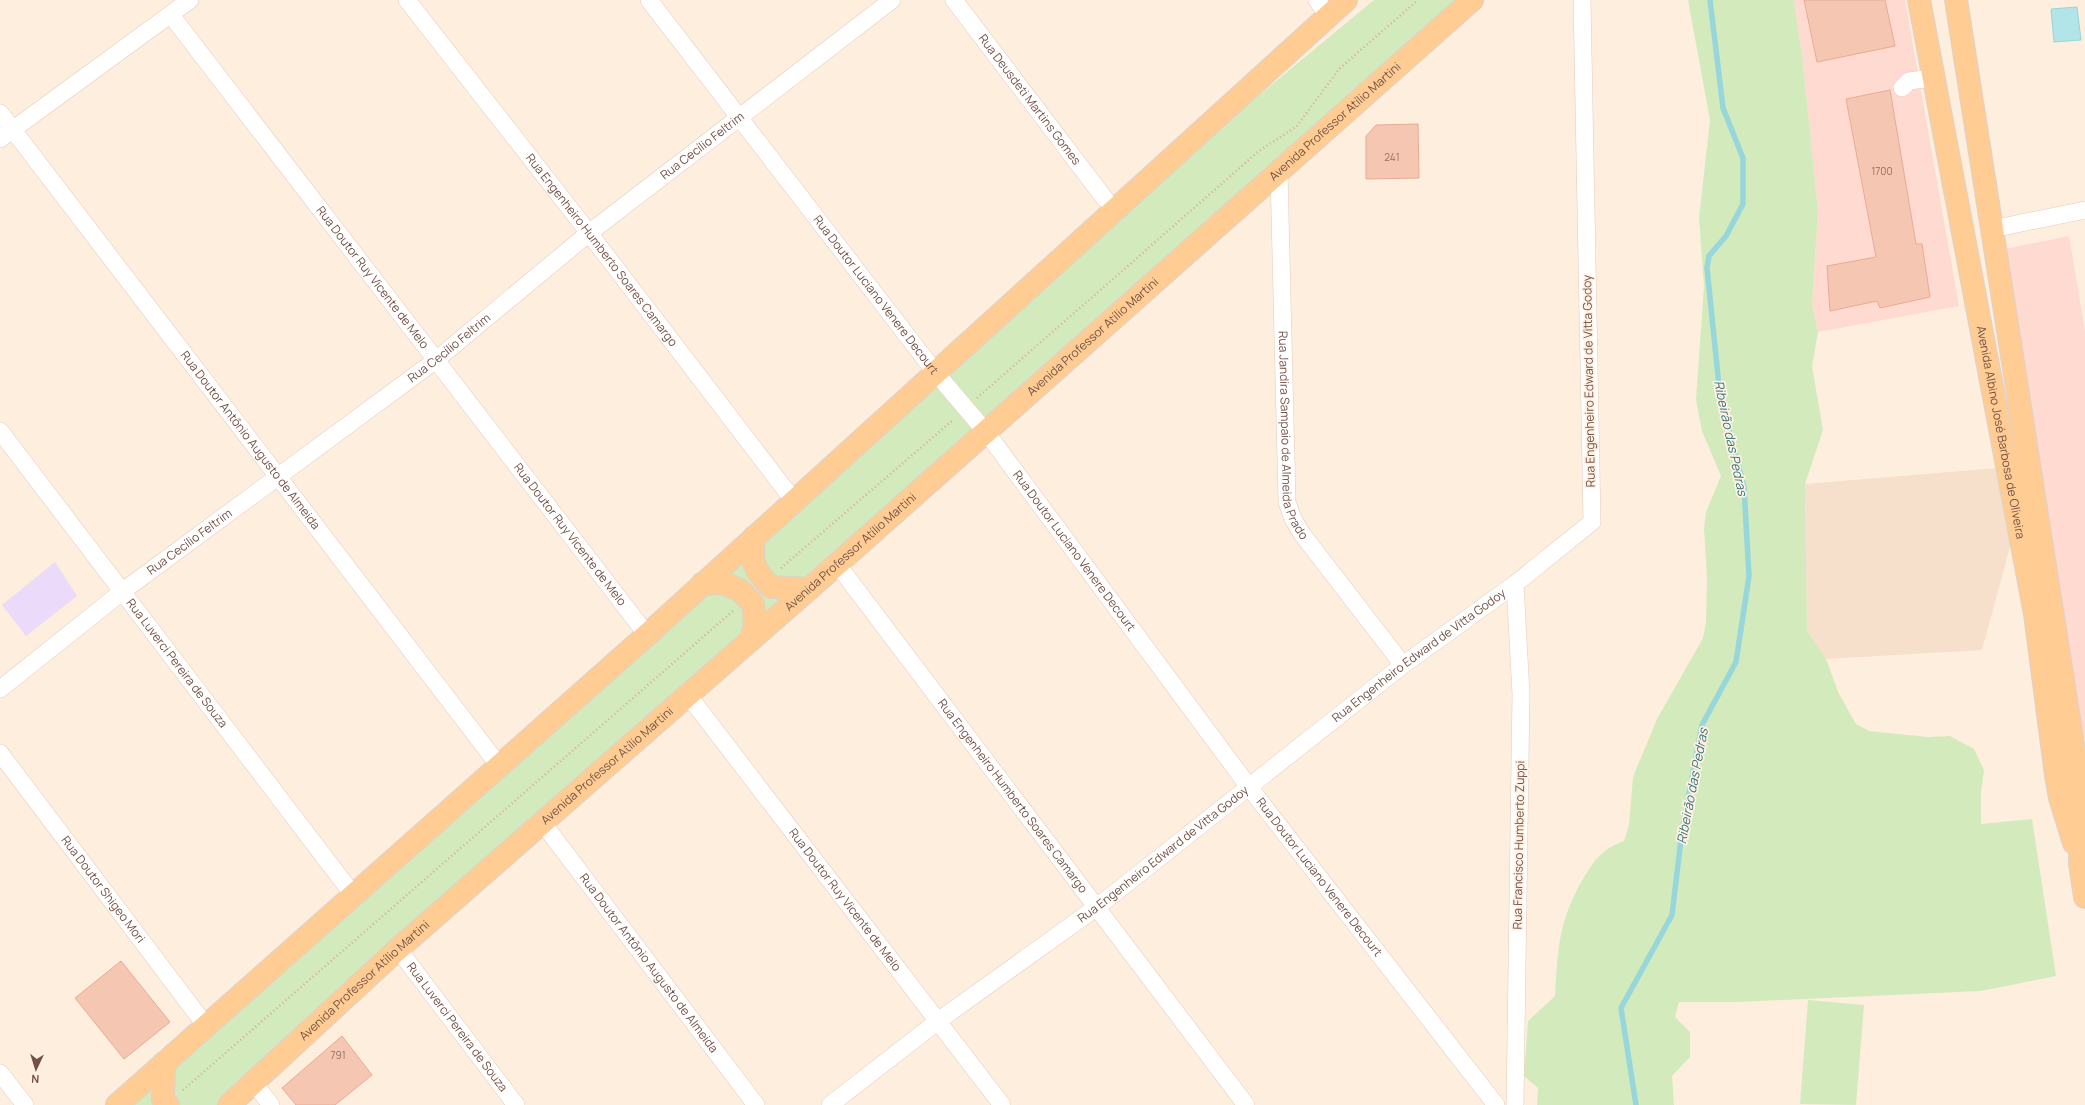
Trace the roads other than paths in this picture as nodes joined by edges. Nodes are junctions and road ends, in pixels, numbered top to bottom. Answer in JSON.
{"nodes":[{"id":1,"x":190,"y":0,"type":"edge"},
{"id":2,"x":407,"y":0,"type":"edge"},
{"id":3,"x":649,"y":0,"type":"edge"},
{"id":4,"x":892,"y":0,"type":"edge"},
{"id":5,"x":954,"y":0,"type":"edge"},
{"id":6,"x":1346,"y":0,"type":"edge"},
{"id":7,"x":1472,"y":0,"type":"edge"},
{"id":8,"x":1582,"y":0,"type":"edge"},
{"id":9,"x":1919,"y":0,"type":"edge"},
{"id":10,"x":1961,"y":1,"type":"edge"},
{"id":11,"x":1322,"y":8,"type":"edge"},
{"id":12,"x":171,"y":15,"type":"junction"},
{"id":13,"x":1933,"y":78,"type":"junction"},
{"id":14,"x":1901,"y":84,"type":"dead end"},
{"id":15,"x":0,"y":113,"type":"edge"},
{"id":16,"x":740,"y":118,"type":"junction"},
{"id":17,"x":6,"y":134,"type":"edge"},
{"id":18,"x":1279,"y":172,"type":"junction"},
{"id":19,"x":1106,"y":199,"type":"dead end"},
{"id":20,"x":2085,"y":210,"type":"edge"},
{"id":21,"x":1992,"y":230,"type":"junction"},
{"id":22,"x":589,"y":233,"type":"junction"},
{"id":23,"x":436,"y":360,"type":"junction"},
{"id":24,"x":935,"y":372,"type":"junction"},
{"id":25,"x":0,"y":431,"type":"edge"},
{"id":26,"x":986,"y":432,"type":"junction"},
{"id":27,"x":278,"y":475,"type":"junction"},
{"id":28,"x":794,"y":501,"type":"junction"},
{"id":29,"x":754,"y":537,"type":"junction"},
{"id":30,"x":837,"y":564,"type":"junction"},
{"id":31,"x":702,"y":584,"type":"junction"},
{"id":32,"x":1515,"y":584,"type":"junction"},
{"id":33,"x":809,"y":589,"type":"junction"},
{"id":34,"x":123,"y":591,"type":"junction"},
{"id":35,"x":648,"y":635,"type":"junction"},
{"id":36,"x":752,"y":639,"type":"junction"},
{"id":37,"x":1402,"y":665,"type":"junction"},
{"id":38,"x":0,"y":689,"type":"edge"},
{"id":39,"x":688,"y":695,"type":"junction"},
{"id":40,"x":2079,"y":747,"type":"edge"},
{"id":41,"x":2053,"y":752,"type":"junction"},
{"id":42,"x":0,"y":753,"type":"edge"},
{"id":43,"x":500,"y":767,"type":"junction"},
{"id":44,"x":2081,"y":773,"type":"edge"},
{"id":45,"x":2056,"y":775,"type":"junction"},
{"id":46,"x":1249,"y":787,"type":"junction"},
{"id":47,"x":542,"y":822,"type":"junction"},
{"id":48,"x":2080,"y":864,"type":"junction"},
{"id":49,"x":354,"y":896,"type":"junction"},
{"id":50,"x":2085,"y":897,"type":"edge"},
{"id":51,"x":1097,"y":907,"type":"junction"},
{"id":52,"x":398,"y":949,"type":"junction"},
{"id":53,"x":938,"y":1022,"type":"junction"},
{"id":54,"x":206,"y":1026,"type":"junction"},
{"id":55,"x":164,"y":1063,"type":"junction"},
{"id":56,"x":0,"y":1073,"type":"edge"},
{"id":57,"x":254,"y":1083,"type":"junction"},
{"id":58,"x":168,"y":1104,"type":"edge"},
{"id":59,"x":25,"y":1105,"type":"edge"},
{"id":60,"x":118,"y":1105,"type":"edge"},
{"id":61,"x":229,"y":1105,"type":"edge"},
{"id":62,"x":271,"y":1105,"type":"edge"},
{"id":63,"x":516,"y":1105,"type":"edge"},
{"id":64,"x":756,"y":1105,"type":"edge"},
{"id":65,"x":830,"y":1105,"type":"edge"},
{"id":66,"x":1002,"y":1105,"type":"edge"},
{"id":67,"x":1246,"y":1105,"type":"edge"},
{"id":68,"x":1496,"y":1105,"type":"edge"},
{"id":69,"x":1516,"y":1105,"type":"edge"}],
"edges":[{"from":1,"to":12,"type":"street"},
{"from":2,"to":22,"type":"street","name":"Rua Engenheiro Humberto Soares Camargo"},
{"from":3,"to":16,"type":"street","name":"Rua Doutor Luciano Venere Decourt"},
{"from":4,"to":16,"type":"street","name":"Rua Cecílio Feltrim"},
{"from":5,"to":19,"type":"street","name":"Rua Deusdeti Martins Gomes"},
{"from":6,"to":11,"type":"main road"},
{"from":7,"to":18,"type":"main road","name":"Avenida Professor Atílio Martini"},
{"from":8,"to":32,"type":"street","name":"Rua Engenheiro Edward de Vitta Godoy"},
{"from":9,"to":13,"type":"main road","name":"Avenida Albino José Barbosa de Oliveira"},
{"from":10,"to":21,"type":"main road","name":"Avenida Albino José Barbosa de Oliveira"},
{"from":11,"to":24,"type":"main road"},
{"from":12,"to":17,"type":"street"},
{"from":12,"to":23,"type":"street","name":"Rua Doutor Ruy Vicente de Melo"},
{"from":13,"to":14,"type":"street"},
{"from":13,"to":41,"type":"main road","name":"Avenida Albino José Barbosa de Oliveira"},
{"from":15,"to":17,"type":"street","name":"Rua Doutor Antônio Augusto de Almeida"},
{"from":16,"to":22,"type":"street","name":"Rua Cecílio Feltrim"},
{"from":16,"to":24,"type":"street","name":"Rua Doutor Luciano Venere Decourt"},
{"from":17,"to":27,"type":"street","name":"Rua Doutor Antônio Augusto de Almeida"},
{"from":18,"to":26,"type":"main road","name":"Avenida Professor Atílio Martini"},
{"from":18,"to":37,"type":"street","name":"Rua Jandira Sampaio de Almeida Prado"},
{"from":20,"to":21,"type":"street"},
{"from":21,"to":40,"type":"main road","name":"Avenida Albino José Barbosa de Oliveira"},
{"from":22,"to":23,"type":"street","name":"Rua Cecílio Feltrim"},
{"from":22,"to":28,"type":"street","name":"Rua Engenheiro Humberto Soares Camargo"},
{"from":23,"to":27,"type":"street","name":"Rua Cecílio Feltrim"},
{"from":23,"to":35,"type":"street","name":"Rua Doutor Ruy Vicente de Melo"},
{"from":24,"to":26,"type":"street","name":"Rua Doutor Luciano Venere Decourt"},
{"from":24,"to":28,"type":"main road"},
{"from":25,"to":34,"type":"street","name":"Rua Luverci Pereira de Souza"},
{"from":26,"to":30,"type":"main road","name":"Avenida Professor Atílio Martini"},
{"from":26,"to":46,"type":"street","name":"Rua Doutor Luciano Venere Decourt"},
{"from":27,"to":34,"type":"street","name":"Rua Cecílio Feltrim"},
{"from":27,"to":43,"type":"street","name":"Rua Doutor Antônio Augusto de Almeida"},
{"from":28,"to":29,"type":"main road"},
{"from":29,"to":31,"type":"main road"},
{"from":29,"to":33,"type":"main road"},
{"from":30,"to":33,"type":"main road","name":"Avenida Professor Atílio Martini"},
{"from":30,"to":51,"type":"street","name":"Rua Engenheiro Humberto Soares Camargo"},
{"from":31,"to":35,"type":"main road"},
{"from":31,"to":36,"type":"main road"},
{"from":32,"to":37,"type":"street","name":"Rua Engenheiro Edward de Vitta Godoy"},
{"from":32,"to":69,"type":"street","name":"Rua Francisco Humberto Zuppi"},
{"from":33,"to":36,"type":"main road","name":"Avenida Professor Atílio Martini"},
{"from":34,"to":38,"type":"street","name":"Rua Cecílio Feltrim"},
{"from":34,"to":49,"type":"street","name":"Rua Luverci Pereira de Souza"},
{"from":35,"to":43,"type":"main road"},
{"from":36,"to":39,"type":"main road","name":"Avenida Professor Atílio Martini"},
{"from":37,"to":46,"type":"street","name":"Rua Engenheiro Edward de Vitta Godoy"},
{"from":39,"to":47,"type":"main road","name":"Avenida Professor Atílio Martini"},
{"from":39,"to":53,"type":"street","name":"Rua Doutor Ruy Vicente de Melo"},
{"from":40,"to":41,"type":"street"},
{"from":40,"to":44,"type":"main road","name":"Avenida Albino José Barbosa de Oliveira"},
{"from":41,"to":45,"type":"main road","name":"Avenida Albino José Barbosa de Oliveira"},
{"from":42,"to":54,"type":"street","name":"Rua Doutor Shigeo Mori"},
{"from":43,"to":49,"type":"main road"},
{"from":44,"to":45,"type":"street"},
{"from":44,"to":48,"type":"main road","name":"Avenida Albino José Barbosa de Oliveira"},
{"from":45,"to":48,"type":"main road","name":"Avenida Albino José Barbosa de Oliveira"},
{"from":46,"to":51,"type":"street","name":"Rua Engenheiro Edward de Vitta Godoy"},
{"from":46,"to":68,"type":"street","name":"Rua Doutor Luciano Venere Decourt"},
{"from":47,"to":52,"type":"main road","name":"Avenida Professor Atílio Martini"},
{"from":47,"to":64,"type":"street","name":"Rua Doutor Antônio Augusto de Almeida"},
{"from":48,"to":50,"type":"main road","name":"Avenida Albino José Barbosa de Oliveira"},
{"from":49,"to":54,"type":"main road"},
{"from":51,"to":53,"type":"street","name":"Rua Engenheiro Edward de Vitta Godoy"},
{"from":51,"to":67,"type":"street","name":"Rua Engenheiro Humberto Soares Camargo"},
{"from":52,"to":57,"type":"main road","name":"Avenida Professor Atílio Martini"},
{"from":52,"to":63,"type":"street","name":"Rua Luverci Pereira de Souza"},
{"from":53,"to":65,"type":"street","name":"Rua Engenheiro Edward de Vitta Godoy"},
{"from":53,"to":66,"type":"street","name":"Rua Doutor Ruy Vicente de Melo"},
{"from":54,"to":55,"type":"main road"},
{"from":55,"to":58,"type":"main road"},
{"from":55,"to":60,"type":"main road"},
{"from":56,"to":59,"type":"street"},
{"from":57,"to":61,"type":"main road","name":"Avenida Professor Atílio Martini"},
{"from":57,"to":62,"type":"street"}]}
